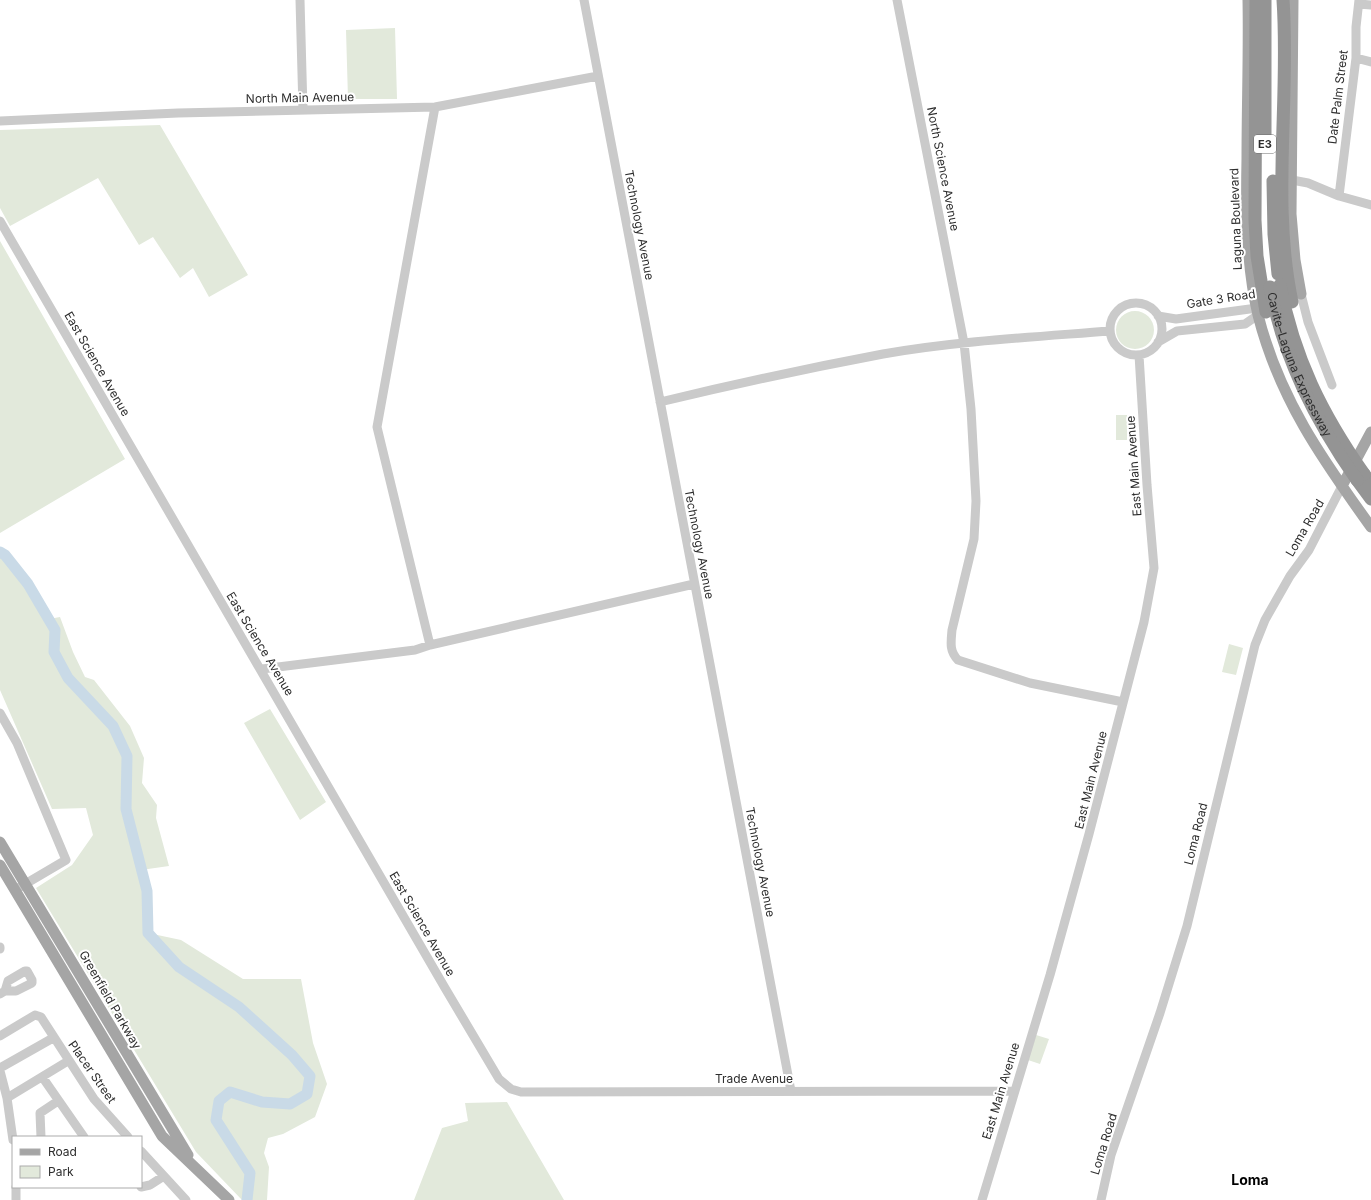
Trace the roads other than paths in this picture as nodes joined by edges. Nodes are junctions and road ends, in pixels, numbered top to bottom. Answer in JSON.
{"nodes":[{"id":1,"x":300,"y":0,"type":"edge"},
{"id":2,"x":584,"y":0,"type":"edge"},
{"id":3,"x":897,"y":0,"type":"edge"},
{"id":4,"x":1248,"y":0,"type":"edge"},
{"id":5,"x":1256,"y":0,"type":"edge"},
{"id":6,"x":1265,"y":0,"type":"edge"},
{"id":7,"x":1275,"y":0,"type":"edge"},
{"id":8,"x":1284,"y":0,"type":"edge"},
{"id":9,"x":1293,"y":0,"type":"edge"},
{"id":10,"x":1359,"y":2,"type":"edge"},
{"id":11,"x":1371,"y":4,"type":"edge"},
{"id":12,"x":1356,"y":58,"type":"junction"},
{"id":13,"x":1371,"y":62,"type":"edge"},
{"id":14,"x":598,"y":76,"type":"junction"},
{"id":15,"x":435,"y":107,"type":"junction"},
{"id":16,"x":303,"y":110,"type":"junction"},
{"id":17,"x":0,"y":121,"type":"edge"},
{"id":18,"x":1292,"y":180,"type":"junction"},
{"id":19,"x":1339,"y":196,"type":"junction"},
{"id":20,"x":1371,"y":204,"type":"edge"},
{"id":21,"x":0,"y":220,"type":"edge"},
{"id":22,"x":1275,"y":286,"type":"junction"},
{"id":23,"x":1295,"y":297,"type":"junction"},
{"id":24,"x":1261,"y":310,"type":"junction"},
{"id":25,"x":1158,"y":316,"type":"junction"},
{"id":26,"x":1110,"y":332,"type":"junction"},
{"id":27,"x":1158,"y":342,"type":"junction"},
{"id":28,"x":964,"y":343,"type":"junction"},
{"id":29,"x":1138,"y":355,"type":"junction"},
{"id":30,"x":1332,"y":385,"type":"dead end"},
{"id":31,"x":660,"y":402,"type":"junction"},
{"id":32,"x":1371,"y":432,"type":"edge"},
{"id":33,"x":1368,"y":447,"type":"edge"},
{"id":34,"x":1364,"y":479,"type":"edge"},
{"id":35,"x":1342,"y":486,"type":"junction"},
{"id":36,"x":1371,"y":499,"type":"edge"},
{"id":37,"x":1371,"y":527,"type":"edge"},
{"id":38,"x":694,"y":584,"type":"junction"},
{"id":39,"x":430,"y":645,"type":"junction"},
{"id":40,"x":262,"y":670,"type":"junction"},
{"id":41,"x":1123,"y":702,"type":"junction"},
{"id":42,"x":0,"y":713,"type":"edge"},
{"id":43,"x":0,"y":842,"type":"edge"},
{"id":44,"x":0,"y":865,"type":"edge"},
{"id":45,"x":26,"y":884,"type":"junction"},
{"id":46,"x":15,"y":890,"type":"junction"},
{"id":47,"x":0,"y":1036,"type":"edge"},
{"id":48,"x":54,"y":1038,"type":"junction"},
{"id":49,"x":68,"y":1061,"type":"junction"},
{"id":50,"x":0,"y":1068,"type":"edge"},
{"id":51,"x":0,"y":1071,"type":"edge"},
{"id":52,"x":43,"y":1078,"type":"junction"},
{"id":53,"x":499,"y":1079,"type":"joint"},
{"id":54,"x":1013,"y":1091,"type":"junction"},
{"id":55,"x":791,"y":1092,"type":"junction"},
{"id":56,"x":7,"y":1098,"type":"junction"},
{"id":57,"x":58,"y":1101,"type":"junction"},
{"id":58,"x":12,"y":1136,"type":"edge"},
{"id":59,"x":41,"y":1136,"type":"edge"},
{"id":60,"x":83,"y":1136,"type":"edge"},
{"id":61,"x":127,"y":1136,"type":"edge"},
{"id":62,"x":142,"y":1152,"type":"edge"},
{"id":63,"x":197,"y":1171,"type":"junction"},
{"id":64,"x":164,"y":1176,"type":"junction"},
{"id":65,"x":142,"y":1187,"type":"edge"},
{"id":66,"x":16,"y":1188,"type":"edge"},
{"id":67,"x":16,"y":1200,"type":"edge"},
{"id":68,"x":186,"y":1200,"type":"edge"},
{"id":69,"x":229,"y":1200,"type":"edge"},
{"id":70,"x":982,"y":1200,"type":"edge"},
{"id":71,"x":1101,"y":1200,"type":"edge"}],
"edges":[{"from":1,"to":16,"type":"street"},
{"from":2,"to":14,"type":"street","name":"Technology Avenue"},
{"from":3,"to":28,"type":"street","name":"North Science Avenue"},
{"from":4,"to":24,"type":"main road","name":"Laguna Boulevard"},
{"from":5,"to":24,"type":"highway"},
{"from":6,"to":22,"type":"highway","name":"Cavite–Laguna Expressway","number":"E3"},
{"from":7,"to":22,"type":"highway","name":"Cavite–Laguna Expressway","number":"E3"},
{"from":8,"to":23,"type":"highway"},
{"from":9,"to":18,"type":"main road"},
{"from":10,"to":11,"type":"street"},
{"from":10,"to":12,"type":"street","name":"Date Palm Street"},
{"from":12,"to":13,"type":"street"},
{"from":12,"to":19,"type":"street","name":"Date Palm Street"},
{"from":14,"to":15,"type":"street","name":"North Main Avenue"},
{"from":14,"to":31,"type":"street","name":"Technology Avenue"},
{"from":15,"to":16,"type":"street","name":"North Main Avenue"},
{"from":15,"to":39,"type":"street"},
{"from":16,"to":17,"type":"street","name":"North Main Avenue"},
{"from":18,"to":19,"type":"street"},
{"from":18,"to":23,"type":"main road"},
{"from":19,"to":20,"type":"street"},
{"from":21,"to":40,"type":"street","name":"East Science Avenue"},
{"from":22,"to":34,"type":"highway","name":"Cavite–Laguna Expressway","number":"E3","bridge":true},
{"from":23,"to":24,"type":"main road","name":"Gate 3 Road"},
{"from":23,"to":30,"type":"street"},
{"from":24,"to":25,"type":"street","name":"Gate 3 Road"},
{"from":24,"to":27,"type":"street","name":"Gate 3 Road"},
{"from":24,"to":35,"type":"main road","name":"Laguna Boulevard"},
{"from":25,"to":26,"type":"street"},
{"from":25,"to":27,"type":"street"},
{"from":26,"to":28,"type":"street"},
{"from":26,"to":29,"type":"street"},
{"from":27,"to":29,"type":"street"},
{"from":28,"to":31,"type":"street"},
{"from":28,"to":41,"type":"street","name":"North Science Avenue"},
{"from":29,"to":41,"type":"street","name":"East Main Avenue"},
{"from":31,"to":38,"type":"street","name":"Technology Avenue"},
{"from":32,"to":33,"type":"main road"},
{"from":33,"to":35,"type":"main road"},
{"from":34,"to":36,"type":"highway","name":"Cavite–Laguna Expressway","number":"E3"},
{"from":35,"to":37,"type":"main road","name":"Laguna Boulevard"},
{"from":35,"to":71,"type":"street","name":"Loma Road"},
{"from":38,"to":39,"type":"street"},
{"from":38,"to":55,"type":"street","name":"Technology Avenue"},
{"from":39,"to":40,"type":"street"},
{"from":40,"to":53,"type":"street","name":"East Science Avenue"},
{"from":41,"to":54,"type":"street","name":"East Main Avenue"},
{"from":42,"to":45,"type":"street"},
{"from":43,"to":45,"type":"main road","name":"Greenfield Parkway"},
{"from":44,"to":46,"type":"main road","name":"Greenfield Parkway"},
{"from":45,"to":46,"type":"street"},
{"from":45,"to":63,"type":"main road","name":"Greenfield Parkway"},
{"from":46,"to":63,"type":"main road","name":"Greenfield Parkway"},
{"from":47,"to":48,"type":"street","name":"Placer Street"},
{"from":48,"to":49,"type":"street","name":"Placer Street"},
{"from":48,"to":50,"type":"street"},
{"from":49,"to":52,"type":"street"},
{"from":49,"to":61,"type":"street","name":"Placer Street"},
{"from":51,"to":56,"type":"street"},
{"from":52,"to":56,"type":"street"},
{"from":52,"to":57,"type":"street"},
{"from":53,"to":55,"type":"street","name":"Trade Avenue"},
{"from":54,"to":55,"type":"street","name":"Trade Avenue"},
{"from":54,"to":70,"type":"street","name":"East Main Avenue"},
{"from":56,"to":58,"type":"street"},
{"from":57,"to":59,"type":"street"},
{"from":57,"to":60,"type":"street"},
{"from":62,"to":64,"type":"street"},
{"from":63,"to":69,"type":"main road","name":"Greenfield Parkway"},
{"from":64,"to":65,"type":"street"},
{"from":64,"to":68,"type":"street"},
{"from":66,"to":67,"type":"street"}]}
